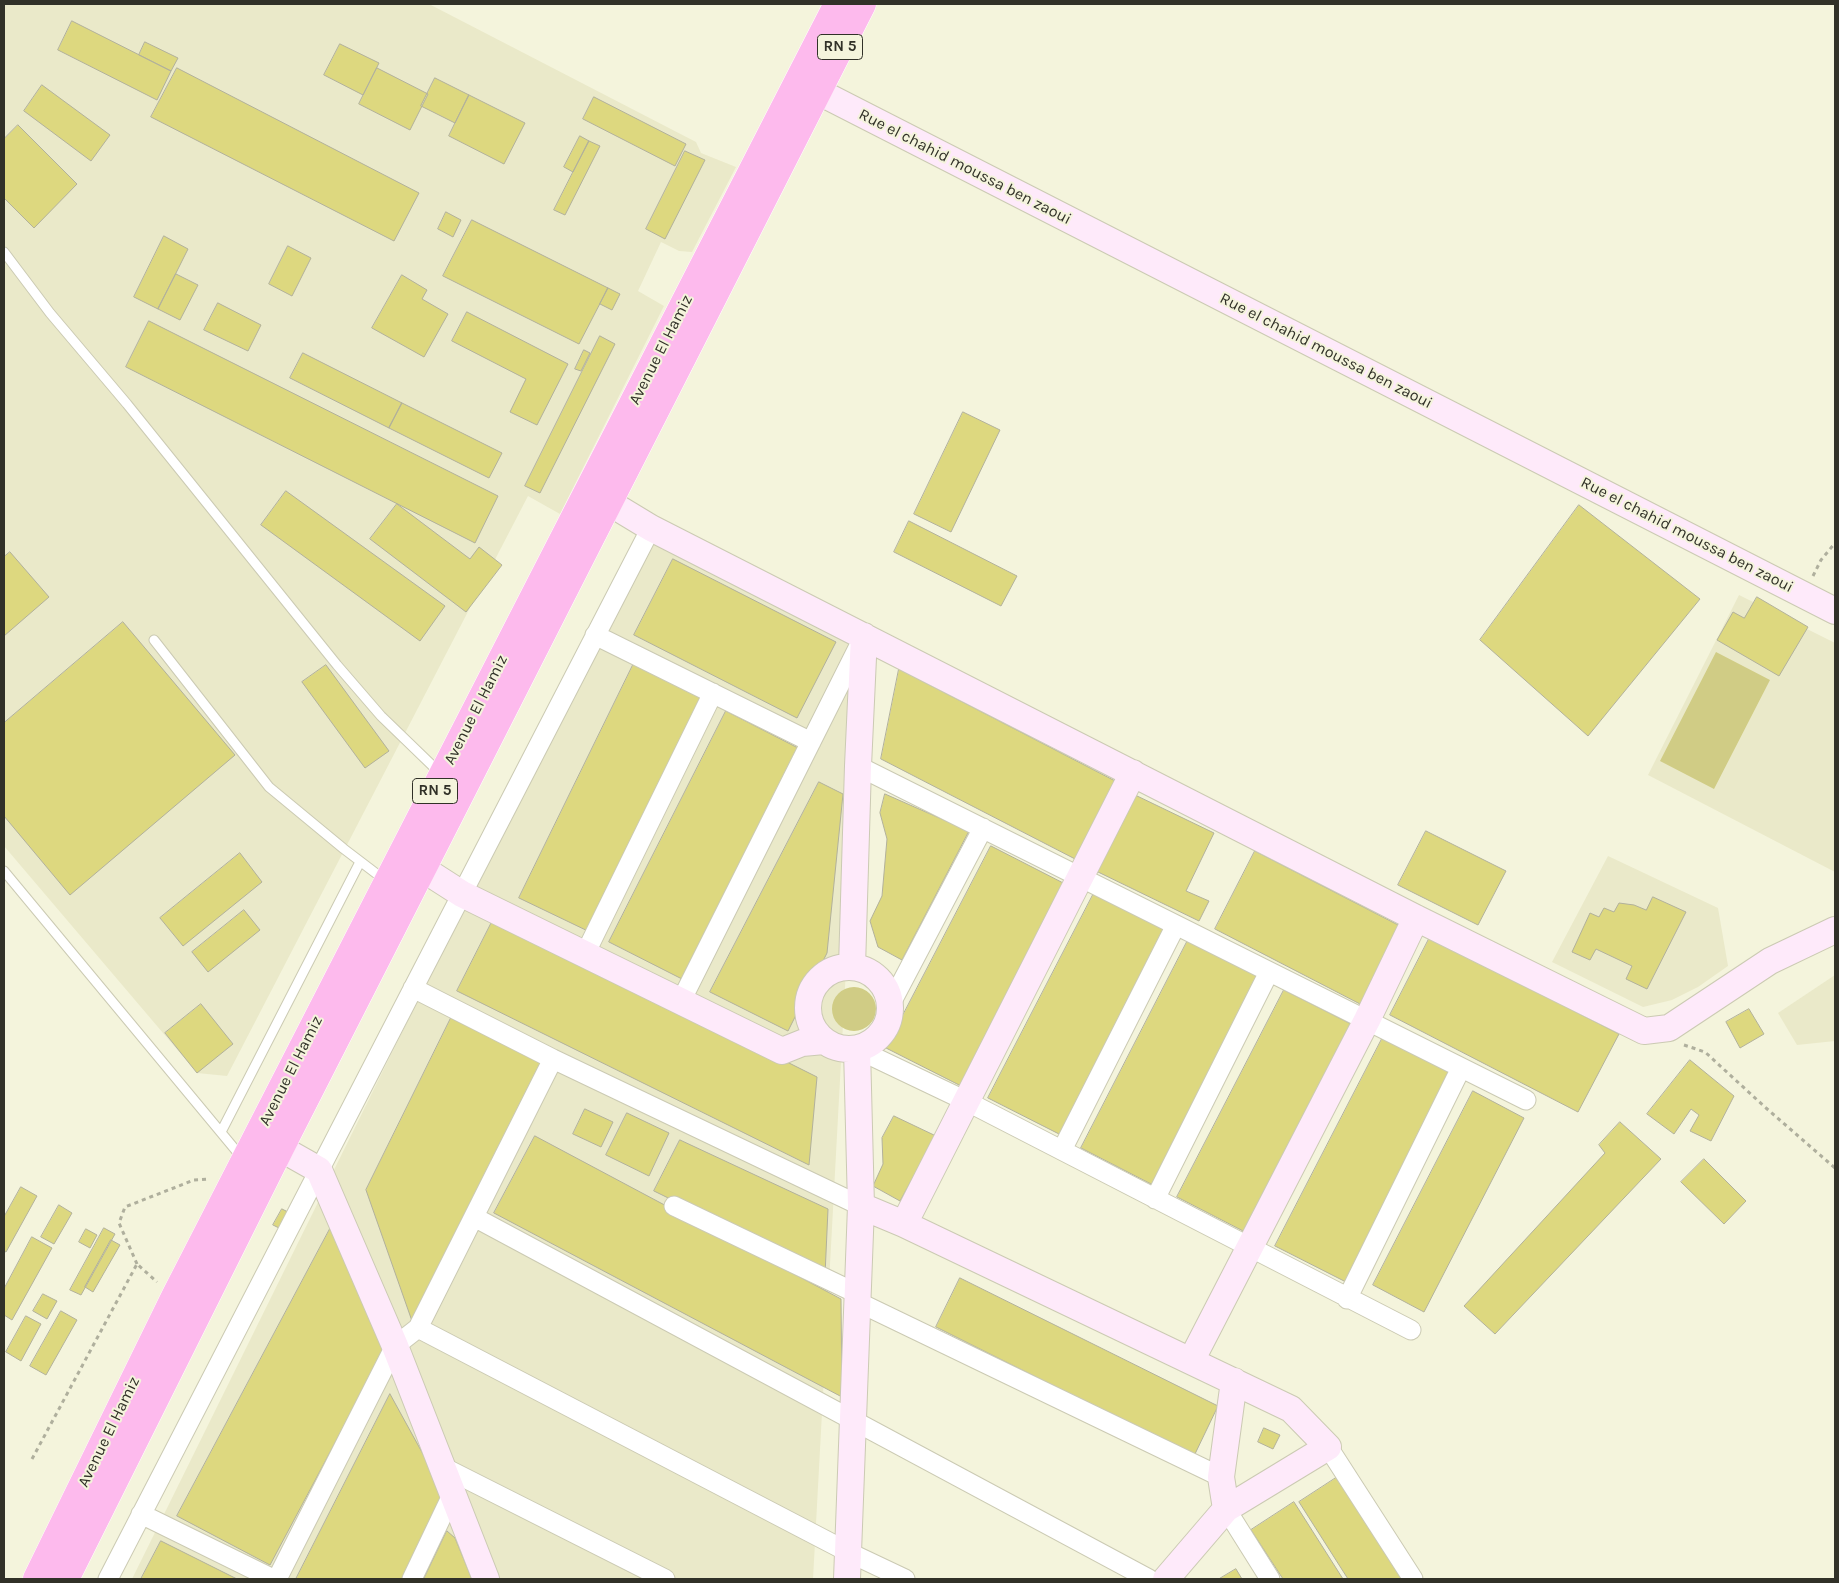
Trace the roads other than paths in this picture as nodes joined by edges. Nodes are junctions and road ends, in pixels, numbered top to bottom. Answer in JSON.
{"nodes":[{"id":1,"x":838,"y":4,"type":"edge"},
{"id":2,"x":862,"y":4,"type":"edge"},
{"id":3,"x":817,"y":91,"type":"junction"},
{"id":4,"x":4,"y":252,"type":"edge"},
{"id":5,"x":608,"y":502,"type":"junction"},
{"id":6,"x":651,"y":528,"type":"junction"},
{"id":7,"x":1835,"y":611,"type":"edge"},
{"id":8,"x":595,"y":636,"type":"junction"},
{"id":9,"x":864,"y":636,"type":"junction"},
{"id":10,"x":154,"y":640,"type":"dead end"},
{"id":11,"x":713,"y":693,"type":"junction"},
{"id":12,"x":811,"y":742,"type":"junction"},
{"id":13,"x":858,"y":766,"type":"junction"},
{"id":14,"x":1133,"y":773,"type":"junction"},
{"id":15,"x":443,"y":776,"type":"junction"},
{"id":16,"x":983,"y":828,"type":"junction"},
{"id":17,"x":360,"y":862,"type":"junction"},
{"id":18,"x":423,"y":869,"type":"junction"},
{"id":19,"x":4,"y":871,"type":"edge"},
{"id":20,"x":1081,"y":877,"type":"junction"},
{"id":21,"x":388,"y":883,"type":"junction"},
{"id":22,"x":462,"y":894,"type":"junction"},
{"id":23,"x":1416,"y":918,"type":"junction"},
{"id":24,"x":1176,"y":925,"type":"junction"},
{"id":25,"x":1835,"y":930,"type":"edge"},
{"id":26,"x":585,"y":954,"type":"junction"},
{"id":27,"x":852,"y":967,"type":"junction"},
{"id":28,"x":1269,"y":972,"type":"junction"},
{"id":29,"x":413,"y":988,"type":"junction"},
{"id":30,"x":681,"y":1001,"type":"junction"},
{"id":31,"x":891,"y":1003,"type":"junction"},
{"id":32,"x":1367,"y":1020,"type":"junction"},
{"id":33,"x":824,"y":1041,"type":"junction"},
{"id":34,"x":857,"y":1049,"type":"junction"},
{"id":35,"x":553,"y":1059,"type":"junction"},
{"id":36,"x":1461,"y":1068,"type":"junction"},
{"id":37,"x":1526,"y":1100,"type":"dead end"},
{"id":38,"x":966,"y":1101,"type":"junction"},
{"id":39,"x":221,"y":1132,"type":"junction"},
{"id":40,"x":280,"y":1148,"type":"junction"},
{"id":41,"x":1062,"y":1150,"type":"junction"},
{"id":42,"x":240,"y":1170,"type":"junction"},
{"id":43,"x":319,"y":1170,"type":"junction"},
{"id":44,"x":1155,"y":1198,"type":"junction"},
{"id":45,"x":674,"y":1206,"type":"dead end"},
{"id":46,"x":861,"y":1206,"type":"junction"},
{"id":47,"x":474,"y":1218,"type":"junction"},
{"id":48,"x":904,"y":1224,"type":"junction"},
{"id":49,"x":1249,"y":1247,"type":"junction"},
{"id":50,"x":858,"y":1298,"type":"junction"},
{"id":51,"x":1347,"y":1299,"type":"junction"},
{"id":52,"x":418,"y":1328,"type":"junction"},
{"id":53,"x":1411,"y":1330,"type":"dead end"},
{"id":54,"x":395,"y":1346,"type":"junction"},
{"id":55,"x":1191,"y":1360,"type":"junction"},
{"id":56,"x":1234,"y":1382,"type":"junction"},
{"id":57,"x":853,"y":1421,"type":"junction"},
{"id":58,"x":1328,"y":1447,"type":"junction"},
{"id":59,"x":443,"y":1467,"type":"junction"},
{"id":60,"x":1221,"y":1477,"type":"junction"},
{"id":61,"x":454,"y":1493,"type":"junction"},
{"id":62,"x":1226,"y":1510,"type":"junction"},
{"id":63,"x":141,"y":1514,"type":"junction"},
{"id":64,"x":848,"y":1552,"type":"junction"},
{"id":65,"x":37,"y":1579,"type":"edge"},
{"id":66,"x":65,"y":1579,"type":"edge"},
{"id":67,"x":108,"y":1579,"type":"edge"},
{"id":68,"x":273,"y":1579,"type":"edge"},
{"id":69,"x":277,"y":1579,"type":"edge"},
{"id":70,"x":412,"y":1579,"type":"edge"},
{"id":71,"x":486,"y":1579,"type":"edge"},
{"id":72,"x":503,"y":1579,"type":"edge"},
{"id":73,"x":665,"y":1579,"type":"edge"},
{"id":74,"x":847,"y":1579,"type":"edge"},
{"id":75,"x":905,"y":1579,"type":"edge"},
{"id":76,"x":1149,"y":1579,"type":"edge"},
{"id":77,"x":1166,"y":1579,"type":"edge"},
{"id":78,"x":1270,"y":1579,"type":"edge"},
{"id":79,"x":1413,"y":1579,"type":"edge"}],
"edges":[{"from":1,"to":15,"type":"highway","name":"Avenue El Hamiz","number":"RN 5"},
{"from":2,"to":3,"type":"highway","number":"RN 5"},
{"from":3,"to":5,"type":"highway","number":"RN 5"},
{"from":3,"to":7,"type":"street","name":"Rue el chahid moussa ben zaoui"},
{"from":4,"to":15,"type":"lane"},
{"from":5,"to":6,"type":"street"},
{"from":5,"to":18,"type":"highway","number":"RN 5"},
{"from":6,"to":8,"type":"street"},
{"from":6,"to":9,"type":"street"},
{"from":8,"to":11,"type":"street"},
{"from":8,"to":22,"type":"street"},
{"from":9,"to":12,"type":"street"},
{"from":9,"to":13,"type":"street"},
{"from":9,"to":14,"type":"street"},
{"from":10,"to":17,"type":"lane"},
{"from":11,"to":12,"type":"street"},
{"from":11,"to":26,"type":"street"},
{"from":12,"to":30,"type":"street"},
{"from":13,"to":16,"type":"street"},
{"from":13,"to":27,"type":"street"},
{"from":14,"to":20,"type":"street"},
{"from":14,"to":23,"type":"street"},
{"from":15,"to":21,"type":"highway","name":"Avenue El Hamiz","number":"RN 5"},
{"from":16,"to":20,"type":"street"},
{"from":16,"to":31,"type":"street"},
{"from":17,"to":21,"type":"lane"},
{"from":17,"to":39,"type":"lane"},
{"from":18,"to":22,"type":"street"},
{"from":18,"to":40,"type":"highway","number":"RN 5"},
{"from":19,"to":39,"type":"lane"},
{"from":20,"to":24,"type":"street"},
{"from":20,"to":38,"type":"street"},
{"from":21,"to":42,"type":"highway","name":"Avenue El Hamiz","number":"RN 5"},
{"from":22,"to":26,"type":"street"},
{"from":22,"to":29,"type":"street"},
{"from":23,"to":25,"type":"street"},
{"from":23,"to":32,"type":"street"},
{"from":24,"to":28,"type":"street"},
{"from":24,"to":41,"type":"street"},
{"from":26,"to":30,"type":"street"},
{"from":27,"to":31,"type":"street"},
{"from":27,"to":33,"type":"street"},
{"from":28,"to":32,"type":"street"},
{"from":28,"to":44,"type":"street"},
{"from":29,"to":35,"type":"street"},
{"from":29,"to":43,"type":"street"},
{"from":30,"to":33,"type":"street"},
{"from":31,"to":34,"type":"street"},
{"from":32,"to":36,"type":"street"},
{"from":32,"to":49,"type":"street"},
{"from":33,"to":34,"type":"street"},
{"from":34,"to":38,"type":"street"},
{"from":34,"to":46,"type":"street"},
{"from":35,"to":46,"type":"street"},
{"from":35,"to":47,"type":"street"},
{"from":36,"to":37,"type":"street"},
{"from":36,"to":51,"type":"street"},
{"from":38,"to":41,"type":"street"},
{"from":38,"to":48,"type":"street"},
{"from":39,"to":42,"type":"lane"},
{"from":40,"to":43,"type":"street"},
{"from":40,"to":66,"type":"highway","number":"RN 5"},
{"from":41,"to":44,"type":"street"},
{"from":42,"to":65,"type":"highway","name":"Avenue El Hamiz","number":"RN 5"},
{"from":43,"to":54,"type":"street"},
{"from":43,"to":63,"type":"street"},
{"from":44,"to":49,"type":"street"},
{"from":45,"to":50,"type":"street"},
{"from":46,"to":48,"type":"street"},
{"from":46,"to":50,"type":"street"},
{"from":47,"to":52,"type":"street"},
{"from":47,"to":57,"type":"street"},
{"from":48,"to":55,"type":"street"},
{"from":49,"to":51,"type":"street"},
{"from":49,"to":55,"type":"street"},
{"from":50,"to":57,"type":"street"},
{"from":50,"to":60,"type":"street"},
{"from":51,"to":53,"type":"street"},
{"from":52,"to":54,"type":"street"},
{"from":52,"to":64,"type":"street"},
{"from":54,"to":59,"type":"street"},
{"from":54,"to":69,"type":"street"},
{"from":55,"to":56,"type":"street"},
{"from":56,"to":58,"type":"street"},
{"from":56,"to":60,"type":"street"},
{"from":57,"to":64,"type":"street"},
{"from":57,"to":76,"type":"street"},
{"from":58,"to":62,"type":"street"},
{"from":58,"to":79,"type":"street"},
{"from":59,"to":61,"type":"street"},
{"from":59,"to":73,"type":"street"},
{"from":60,"to":62,"type":"street"},
{"from":61,"to":70,"type":"street"},
{"from":61,"to":71,"type":"street"},
{"from":61,"to":72,"type":"street"},
{"from":62,"to":77,"type":"street"},
{"from":62,"to":78,"type":"street"},
{"from":63,"to":67,"type":"street"},
{"from":63,"to":68,"type":"street"},
{"from":64,"to":74,"type":"street"},
{"from":64,"to":75,"type":"street"}]}
